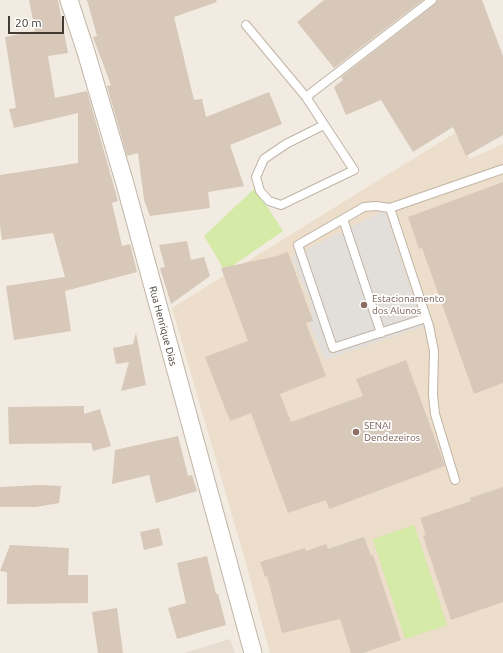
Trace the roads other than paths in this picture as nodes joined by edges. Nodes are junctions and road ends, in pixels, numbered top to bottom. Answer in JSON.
{"nodes":[{"id":1,"x":69,"y":0,"type":"edge"},
{"id":2,"x":432,"y":0,"type":"edge"},
{"id":3,"x":246,"y":25,"type":"dead end"},
{"id":4,"x":306,"y":97,"type":"junction"},
{"id":5,"x":324,"y":125,"type":"junction"},
{"id":6,"x":503,"y":169,"type":"edge"},
{"id":7,"x":390,"y":208,"type":"junction"},
{"id":8,"x":343,"y":219,"type":"junction"},
{"id":9,"x":426,"y":318,"type":"junction"},
{"id":10,"x":381,"y":333,"type":"junction"},
{"id":11,"x":455,"y":480,"type":"dead end"},
{"id":12,"x":253,"y":653,"type":"edge"}],
"edges":[{"from":1,"to":12,"type":"street","name":"Rua Henrique Dias"},
{"from":2,"to":4,"type":"lane"},
{"from":3,"to":4,"type":"lane"},
{"from":4,"to":5,"type":"lane"},
{"from":5,"to":5,"type":"lane"},
{"from":6,"to":7,"type":"lane"},
{"from":7,"to":8,"type":"lane"},
{"from":7,"to":9,"type":"lane"},
{"from":8,"to":10,"type":"lane"},
{"from":8,"to":10,"type":"lane"},
{"from":9,"to":10,"type":"lane"},
{"from":9,"to":11,"type":"lane"}]}
